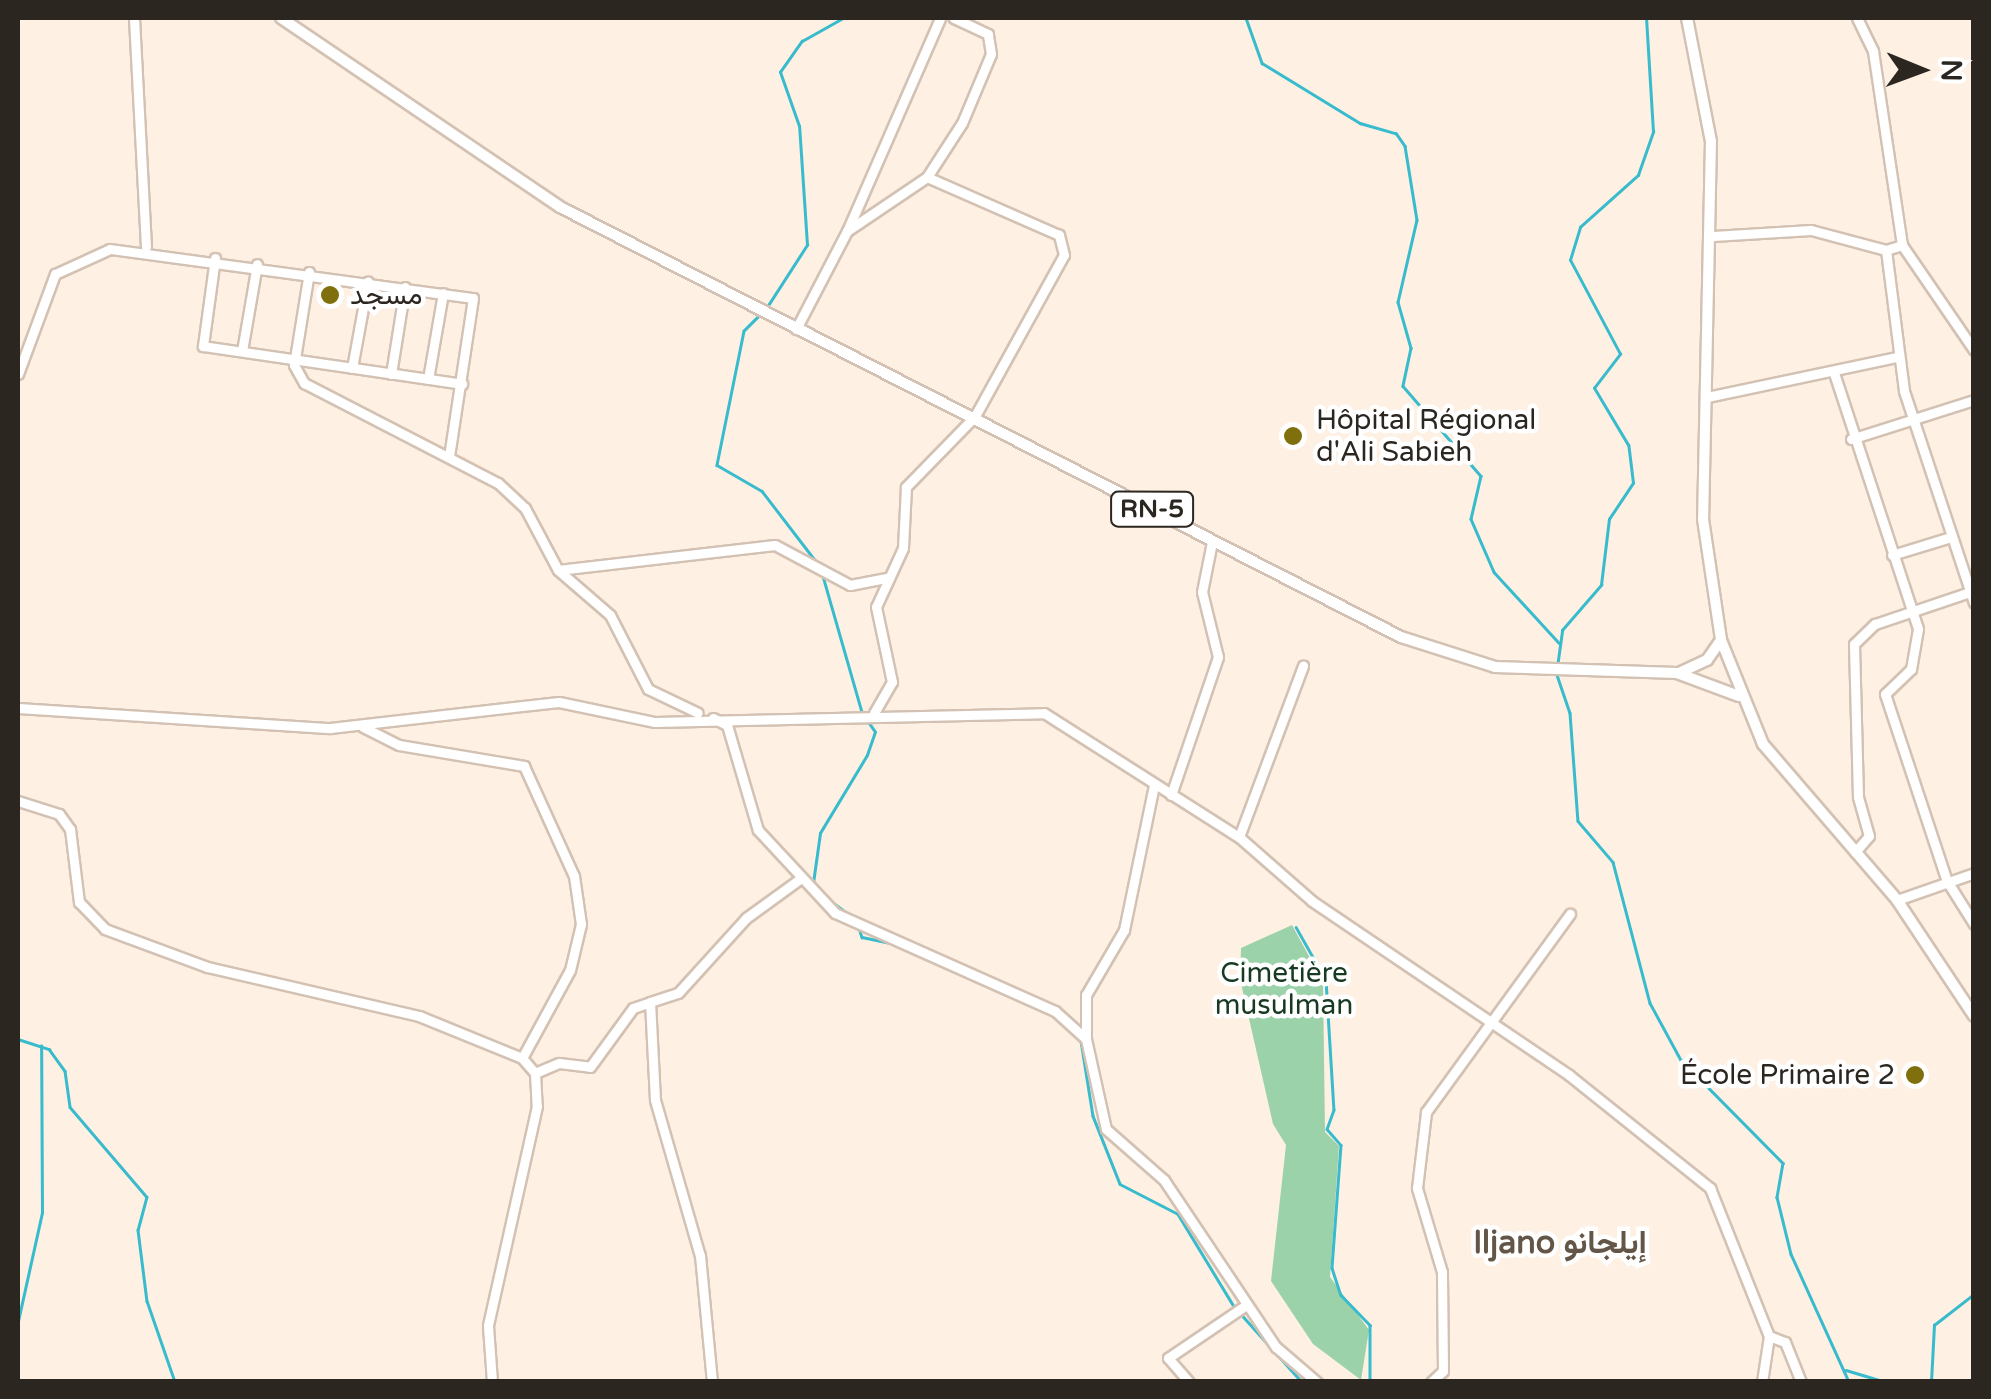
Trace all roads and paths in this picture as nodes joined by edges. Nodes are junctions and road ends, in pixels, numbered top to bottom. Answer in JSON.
{"nodes":[{"id":1,"x":134,"y":18,"type":"edge"},
{"id":2,"x":280,"y":18,"type":"edge"},
{"id":3,"x":940,"y":18,"type":"edge"},
{"id":4,"x":953,"y":18,"type":"edge"},
{"id":5,"x":1687,"y":18,"type":"edge"},
{"id":6,"x":1857,"y":18,"type":"edge"},
{"id":7,"x":927,"y":177,"type":"junction"},
{"id":8,"x":846,"y":231,"type":"junction"},
{"id":9,"x":1713,"y":236,"type":"junction"},
{"id":10,"x":1902,"y":245,"type":"junction"},
{"id":11,"x":146,"y":247,"type":"junction"},
{"id":12,"x":1886,"y":250,"type":"junction"},
{"id":13,"x":215,"y":258,"type":"junction"},
{"id":14,"x":257,"y":264,"type":"junction"},
{"id":15,"x":309,"y":272,"type":"junction"},
{"id":16,"x":368,"y":282,"type":"junction"},
{"id":17,"x":405,"y":287,"type":"junction"},
{"id":18,"x":443,"y":293,"type":"junction"},
{"id":19,"x":796,"y":329,"type":"junction"},
{"id":20,"x":1974,"y":350,"type":"edge"},
{"id":21,"x":242,"y":352,"type":"junction"},
{"id":22,"x":1896,"y":357,"type":"junction"},
{"id":23,"x":295,"y":360,"type":"junction"},
{"id":24,"x":352,"y":368,"type":"junction"},
{"id":25,"x":18,"y":374,"type":"edge"},
{"id":26,"x":390,"y":374,"type":"junction"},
{"id":27,"x":1834,"y":374,"type":"junction"},
{"id":28,"x":428,"y":379,"type":"junction"},
{"id":29,"x":462,"y":384,"type":"junction"},
{"id":30,"x":1707,"y":397,"type":"junction"},
{"id":31,"x":1974,"y":400,"type":"edge"},
{"id":32,"x":975,"y":416,"type":"junction"},
{"id":33,"x":1913,"y":421,"type":"junction"},
{"id":34,"x":1851,"y":438,"type":"junction"},
{"id":35,"x":449,"y":457,"type":"junction"},
{"id":36,"x":1952,"y":537,"type":"junction"},
{"id":37,"x":1212,"y":542,"type":"junction"},
{"id":38,"x":1892,"y":555,"type":"junction"},
{"id":39,"x":558,"y":570,"type":"junction"},
{"id":40,"x":888,"y":577,"type":"junction"},
{"id":41,"x":1972,"y":597,"type":"edge"},
{"id":42,"x":1911,"y":610,"type":"junction"},
{"id":43,"x":1721,"y":640,"type":"junction"},
{"id":44,"x":1728,"y":662,"type":"junction"},
{"id":45,"x":1303,"y":666,"type":"dead end"},
{"id":46,"x":1677,"y":673,"type":"junction"},
{"id":47,"x":1706,"y":678,"type":"junction"},
{"id":48,"x":1739,"y":696,"type":"junction"},
{"id":49,"x":18,"y":708,"type":"edge"},
{"id":50,"x":874,"y":713,"type":"junction"},
{"id":51,"x":706,"y":715,"type":"junction"},
{"id":52,"x":361,"y":726,"type":"junction"},
{"id":53,"x":1154,"y":786,"type":"junction"},
{"id":54,"x":1170,"y":795,"type":"junction"},
{"id":55,"x":18,"y":801,"type":"edge"},
{"id":56,"x":1240,"y":837,"type":"junction"},
{"id":57,"x":1855,"y":852,"type":"junction"},
{"id":58,"x":1974,"y":873,"type":"edge"},
{"id":59,"x":800,"y":878,"type":"junction"},
{"id":60,"x":1947,"y":881,"type":"junction"},
{"id":61,"x":1897,"y":900,"type":"junction"},
{"id":62,"x":1570,"y":914,"type":"dead end"},
{"id":63,"x":1974,"y":924,"type":"edge"},
{"id":64,"x":650,"y":1002,"type":"junction"},
{"id":65,"x":1974,"y":1016,"type":"edge"},
{"id":66,"x":1489,"y":1020,"type":"junction"},
{"id":67,"x":1086,"y":1039,"type":"junction"},
{"id":68,"x":522,"y":1058,"type":"junction"},
{"id":69,"x":535,"y":1074,"type":"junction"},
{"id":70,"x":1246,"y":1305,"type":"junction"},
{"id":71,"x":1770,"y":1336,"type":"junction"},
{"id":72,"x":492,"y":1382,"type":"edge"},
{"id":73,"x":712,"y":1382,"type":"edge"},
{"id":74,"x":1189,"y":1382,"type":"edge"},
{"id":75,"x":1317,"y":1382,"type":"edge"},
{"id":76,"x":1431,"y":1382,"type":"edge"},
{"id":77,"x":1762,"y":1382,"type":"edge"},
{"id":78,"x":1800,"y":1382,"type":"edge"}],
"edges":[{"from":1,"to":11,"type":"street"},
{"from":2,"to":19,"type":"main road","number":"RN-5"},
{"from":3,"to":8,"type":"street"},
{"from":4,"to":7,"type":"street"},
{"from":5,"to":9,"type":"main road"},
{"from":6,"to":10,"type":"street"},
{"from":7,"to":8,"type":"street"},
{"from":7,"to":32,"type":"street"},
{"from":8,"to":19,"type":"street"},
{"from":9,"to":12,"type":"street"},
{"from":9,"to":30,"type":"main road"},
{"from":10,"to":12,"type":"street"},
{"from":10,"to":20,"type":"street"},
{"from":11,"to":13,"type":"street"},
{"from":11,"to":25,"type":"street"},
{"from":12,"to":22,"type":"street"},
{"from":13,"to":14,"type":"street"},
{"from":13,"to":21,"type":"street"},
{"from":14,"to":15,"type":"street"},
{"from":14,"to":21,"type":"street"},
{"from":15,"to":16,"type":"street"},
{"from":15,"to":23,"type":"street"},
{"from":16,"to":17,"type":"street"},
{"from":16,"to":24,"type":"street"},
{"from":17,"to":18,"type":"street"},
{"from":17,"to":26,"type":"street"},
{"from":18,"to":28,"type":"street"},
{"from":18,"to":29,"type":"street"},
{"from":19,"to":32,"type":"main road","number":"RN-5"},
{"from":21,"to":23,"type":"street"},
{"from":22,"to":27,"type":"street"},
{"from":22,"to":33,"type":"street"},
{"from":23,"to":24,"type":"street"},
{"from":23,"to":35,"type":"street"},
{"from":24,"to":26,"type":"street"},
{"from":26,"to":28,"type":"street"},
{"from":27,"to":30,"type":"street"},
{"from":27,"to":34,"type":"street"},
{"from":28,"to":29,"type":"street"},
{"from":29,"to":35,"type":"street"},
{"from":30,"to":43,"type":"main road"},
{"from":31,"to":33,"type":"street"},
{"from":32,"to":37,"type":"main road","number":"RN-5"},
{"from":32,"to":40,"type":"street"},
{"from":33,"to":34,"type":"street"},
{"from":33,"to":36,"type":"street"},
{"from":34,"to":38,"type":"street"},
{"from":35,"to":39,"type":"street"},
{"from":36,"to":38,"type":"street"},
{"from":36,"to":41,"type":"street"},
{"from":37,"to":46,"type":"main road","number":"RN-5"},
{"from":37,"to":54,"type":"street"},
{"from":38,"to":42,"type":"street"},
{"from":39,"to":40,"type":"street"},
{"from":39,"to":51,"type":"street"},
{"from":40,"to":50,"type":"street"},
{"from":41,"to":42,"type":"street"},
{"from":42,"to":57,"type":"street"},
{"from":42,"to":60,"type":"street"},
{"from":43,"to":44,"type":"main road"},
{"from":43,"to":46,"type":"main road"},
{"from":44,"to":47,"type":"main road"},
{"from":44,"to":48,"type":"main road"},
{"from":45,"to":56,"type":"street"},
{"from":46,"to":47,"type":"main road","number":"RN-5"},
{"from":47,"to":48,"type":"main road"},
{"from":48,"to":57,"type":"main road"},
{"from":49,"to":52,"type":"street"},
{"from":50,"to":51,"type":"street"},
{"from":50,"to":53,"type":"street"},
{"from":51,"to":52,"type":"street"},
{"from":51,"to":59,"type":"street"},
{"from":52,"to":68,"type":"street"},
{"from":53,"to":54,"type":"street"},
{"from":53,"to":67,"type":"street"},
{"from":54,"to":56,"type":"street"},
{"from":55,"to":68,"type":"street"},
{"from":56,"to":66,"type":"street"},
{"from":57,"to":61,"type":"main road"},
{"from":58,"to":60,"type":"street"},
{"from":59,"to":64,"type":"street"},
{"from":59,"to":67,"type":"street"},
{"from":60,"to":61,"type":"street"},
{"from":60,"to":63,"type":"street"},
{"from":61,"to":65,"type":"main road"},
{"from":62,"to":66,"type":"street"},
{"from":64,"to":69,"type":"street"},
{"from":64,"to":73,"type":"street"},
{"from":66,"to":71,"type":"street"},
{"from":66,"to":76,"type":"street"},
{"from":67,"to":70,"type":"street"},
{"from":68,"to":69,"type":"street"},
{"from":69,"to":72,"type":"street"},
{"from":70,"to":74,"type":"street"},
{"from":70,"to":75,"type":"street"},
{"from":71,"to":77,"type":"street"},
{"from":71,"to":78,"type":"street"}]}
